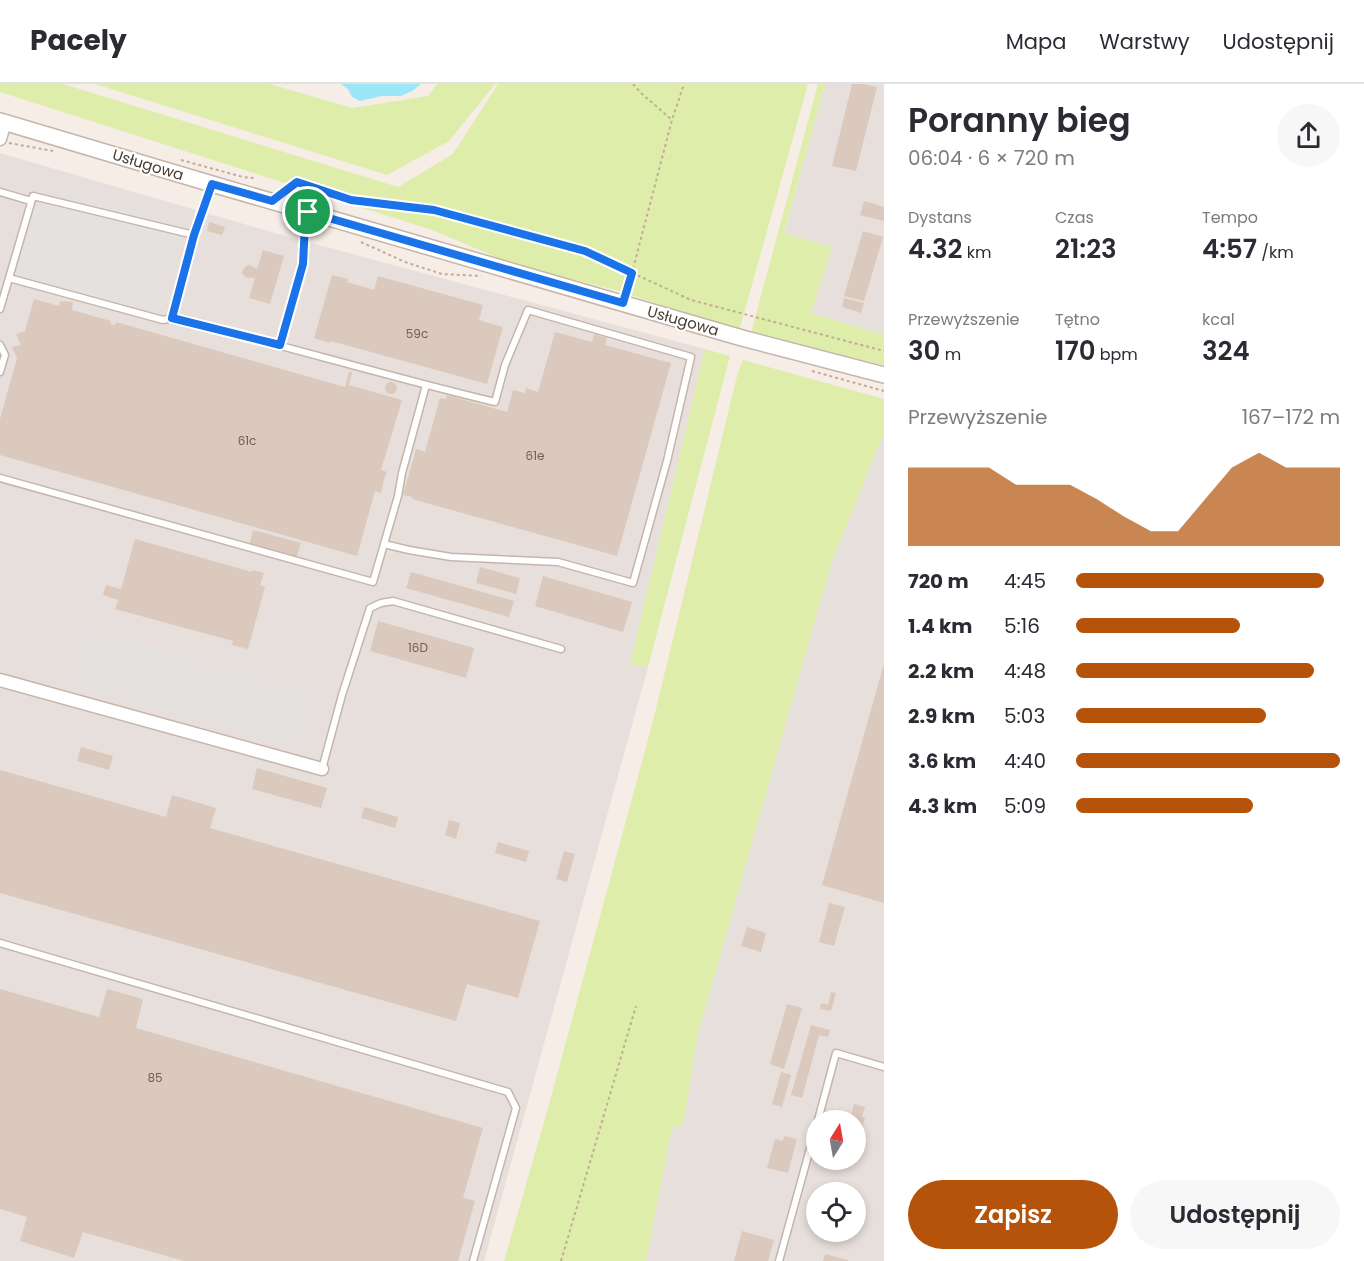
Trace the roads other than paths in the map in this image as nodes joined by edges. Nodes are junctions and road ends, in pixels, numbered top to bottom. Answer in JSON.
{"nodes":[{"id":1,"x":2,"y":121,"type":"edge"},
{"id":2,"x":0,"y":139,"type":"edge"},
{"id":3,"x":212,"y":184,"type":"junction"},
{"id":4,"x":0,"y":192,"type":"edge"},
{"id":5,"x":31,"y":201,"type":"junction"},
{"id":6,"x":308,"y":212,"type":"junction"},
{"id":7,"x":194,"y":235,"type":"junction"},
{"id":8,"x":9,"y":278,"type":"junction"},
{"id":9,"x":0,"y":309,"type":"edge"},
{"id":10,"x":172,"y":318,"type":"junction"},
{"id":11,"x":0,"y":345,"type":"edge"},
{"id":12,"x":280,"y":345,"type":"junction"},
{"id":13,"x":0,"y":372,"type":"edge"},
{"id":14,"x":884,"y":375,"type":"edge"},
{"id":15,"x":426,"y":386,"type":"junction"},
{"id":16,"x":0,"y":477,"type":"edge"},
{"id":17,"x":384,"y":544,"type":"junction"},
{"id":18,"x":561,"y":649,"type":"dead end"},
{"id":19,"x":0,"y":680,"type":"edge"},
{"id":20,"x":322,"y":769,"type":"joint"},
{"id":21,"x":0,"y":943,"type":"edge"},
{"id":22,"x":884,"y":1067,"type":"edge"},
{"id":23,"x":821,"y":1110,"type":"edge"},
{"id":24,"x":806,"y":1163,"type":"edge"},
{"id":25,"x":473,"y":1261,"type":"edge"},
{"id":26,"x":779,"y":1261,"type":"edge"}],
"edges":[{"from":1,"to":2,"type":"street"},
{"from":1,"to":3,"type":"street","name":"Usługowa"},
{"from":3,"to":6,"type":"street","name":"Usługowa"},
{"from":3,"to":7,"type":"lane"},
{"from":4,"to":5,"type":"lane"},
{"from":5,"to":7,"type":"lane"},
{"from":5,"to":8,"type":"lane"},
{"from":6,"to":12,"type":"lane"},
{"from":6,"to":14,"type":"street","name":"Usługowa"},
{"from":7,"to":10,"type":"lane"},
{"from":8,"to":9,"type":"lane"},
{"from":8,"to":10,"type":"lane"},
{"from":10,"to":12,"type":"lane"},
{"from":11,"to":13,"type":"lane"},
{"from":12,"to":15,"type":"lane"},
{"from":15,"to":17,"type":"lane"},
{"from":15,"to":17,"type":"lane"},
{"from":16,"to":17,"type":"lane"},
{"from":18,"to":20,"type":"lane"},
{"from":19,"to":20,"type":"street"},
{"from":21,"to":25,"type":"lane"},
{"from":22,"to":23,"type":"lane"},
{"from":24,"to":26,"type":"lane"}]}
